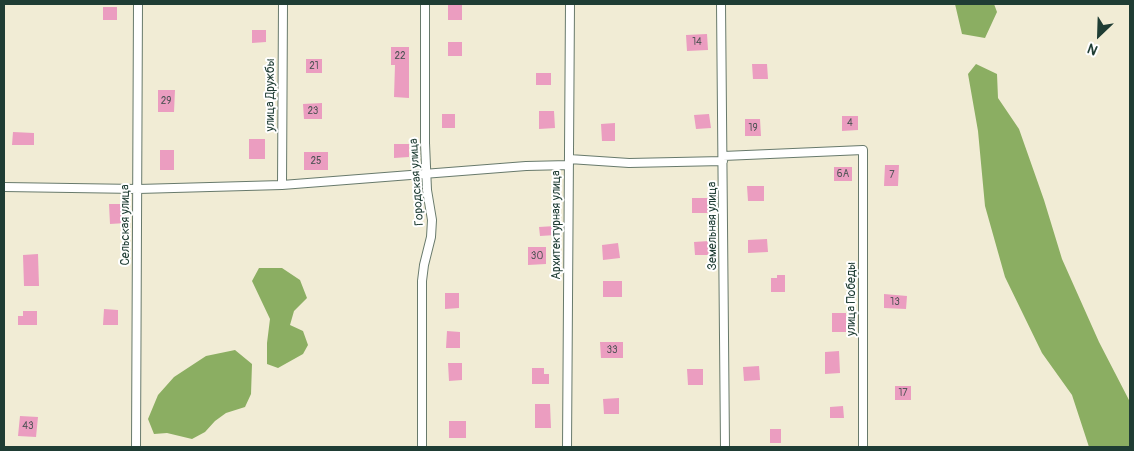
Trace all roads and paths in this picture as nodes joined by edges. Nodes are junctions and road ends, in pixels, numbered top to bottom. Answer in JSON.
{"nodes":[{"id":1,"x":138,"y":4,"type":"edge"},
{"id":2,"x":283,"y":4,"type":"edge"},
{"id":3,"x":425,"y":4,"type":"edge"},
{"id":4,"x":570,"y":4,"type":"edge"},
{"id":5,"x":722,"y":4,"type":"edge"},
{"id":6,"x":723,"y":158,"type":"junction"},
{"id":7,"x":569,"y":162,"type":"junction"},
{"id":8,"x":428,"y":174,"type":"junction"},
{"id":9,"x":282,"y":186,"type":"junction"},
{"id":10,"x":4,"y":187,"type":"edge"},
{"id":11,"x":138,"y":188,"type":"junction"},
{"id":12,"x":136,"y":447,"type":"edge"},
{"id":13,"x":422,"y":447,"type":"edge"},
{"id":14,"x":567,"y":447,"type":"edge"},
{"id":15,"x":725,"y":447,"type":"edge"},
{"id":16,"x":864,"y":447,"type":"edge"}],
"edges":[{"from":1,"to":11,"type":"street","name":"Сельская улица"},
{"from":2,"to":9,"type":"street","name":"улица Дружбы"},
{"from":3,"to":8,"type":"street","name":"Городская улица"},
{"from":4,"to":7,"type":"street","name":"Архитектурная улица"},
{"from":5,"to":6,"type":"street","name":"Земельная улица"},
{"from":6,"to":7,"type":"street"},
{"from":6,"to":15,"type":"street","name":"Земельная улица"},
{"from":6,"to":16,"type":"street","name":"улица Победы"},
{"from":7,"to":8,"type":"street"},
{"from":7,"to":14,"type":"street","name":"Архитектурная улица"},
{"from":8,"to":9,"type":"street"},
{"from":8,"to":13,"type":"street","name":"Городская улица"},
{"from":9,"to":11,"type":"street"},
{"from":10,"to":11,"type":"street"},
{"from":11,"to":12,"type":"street","name":"Сельская улица"}]}
